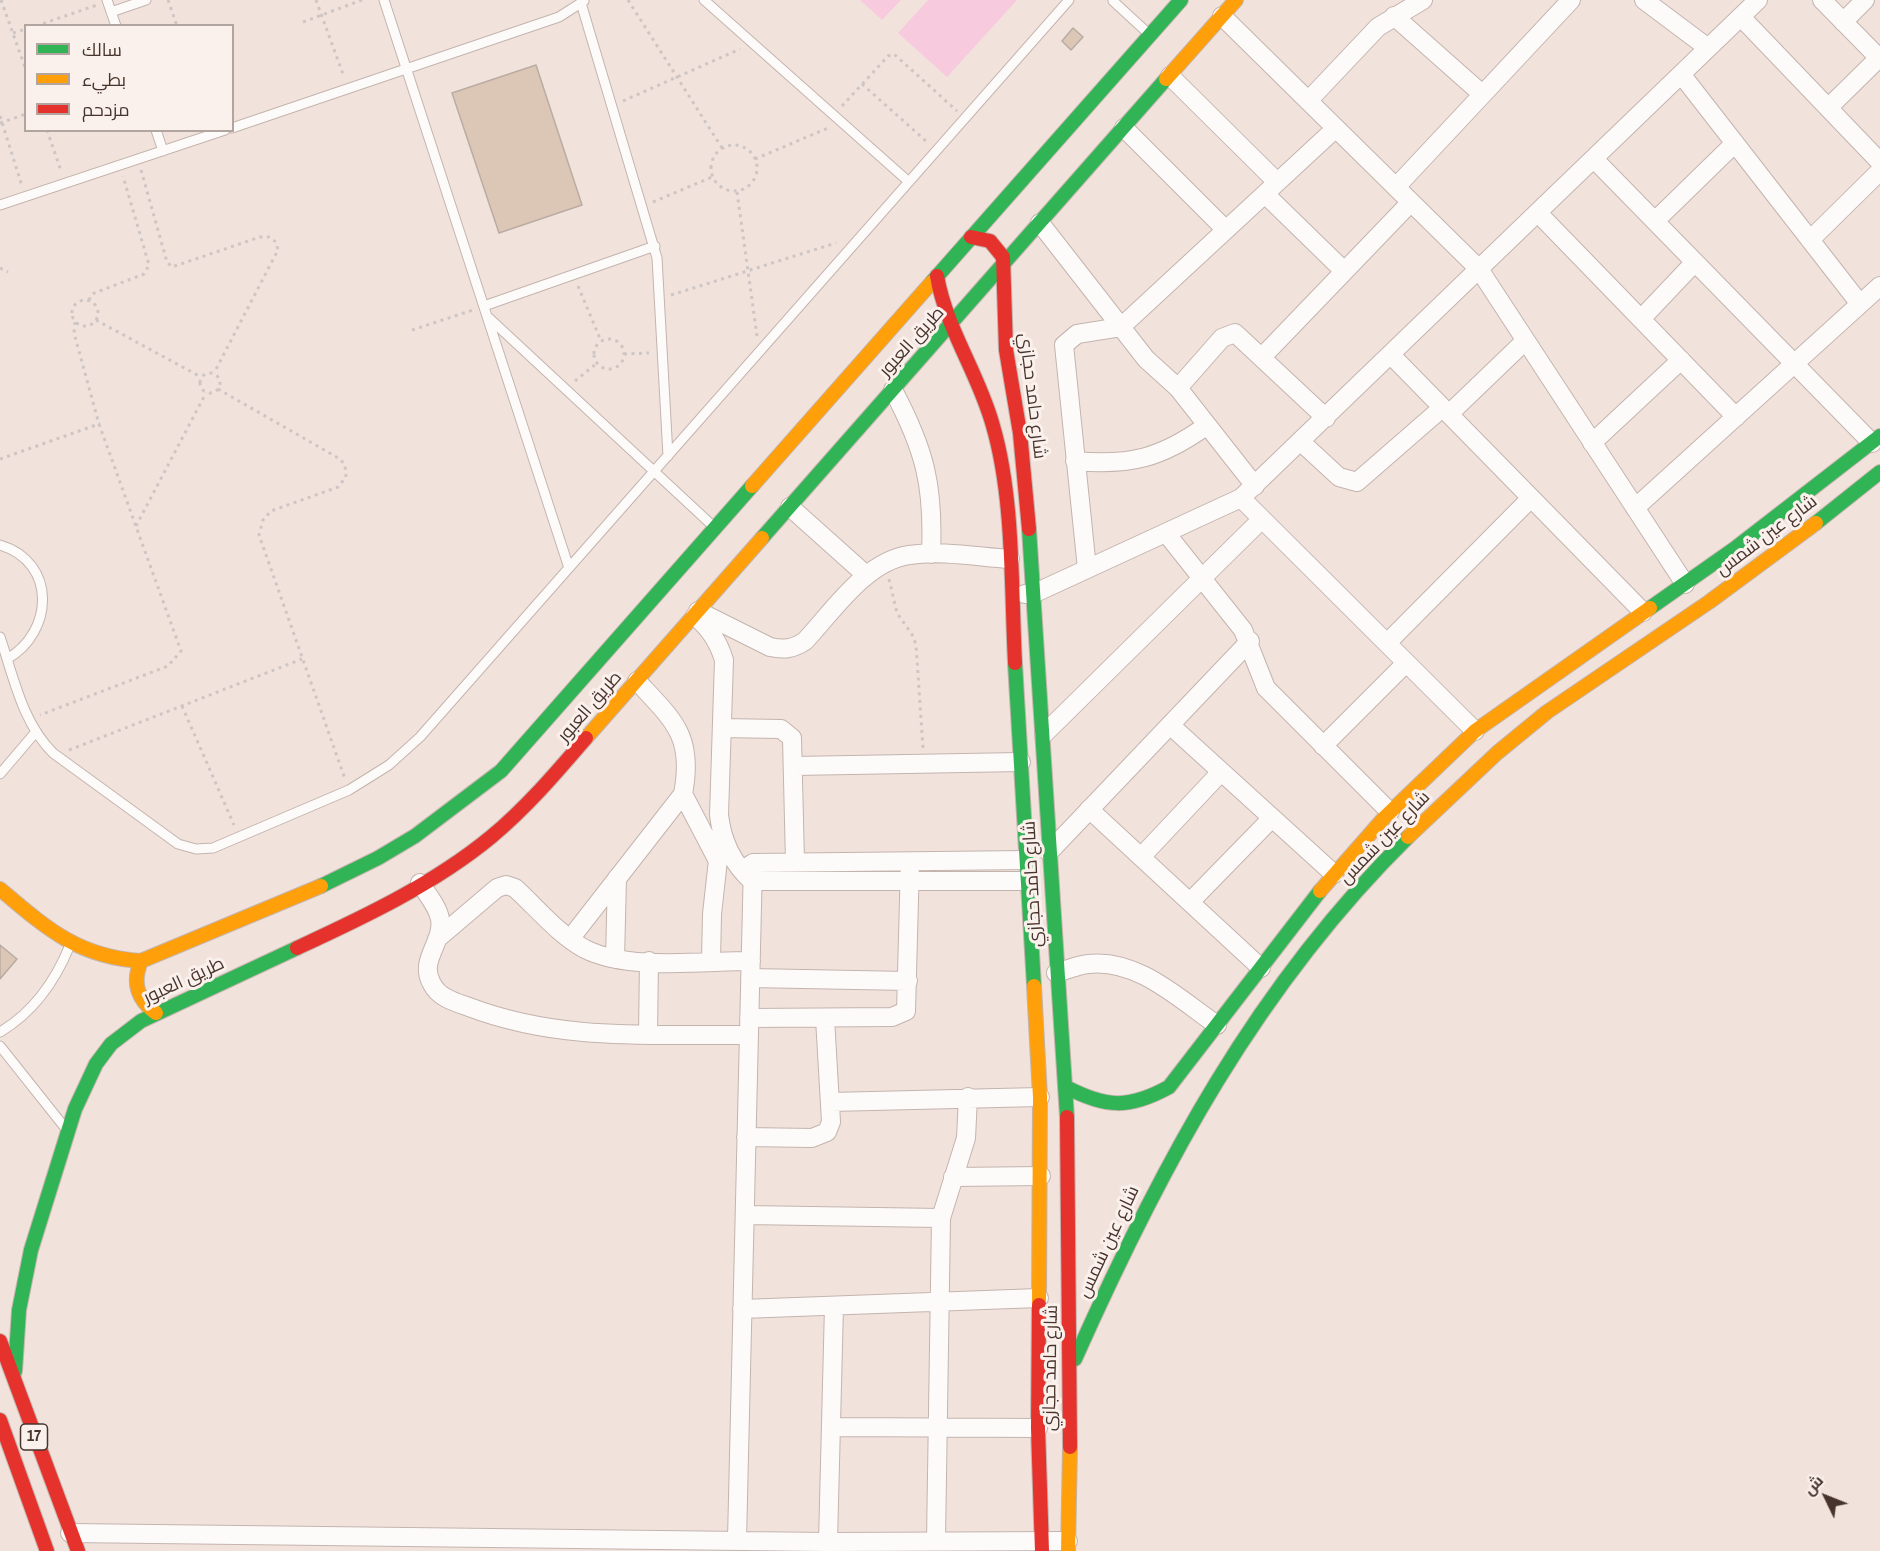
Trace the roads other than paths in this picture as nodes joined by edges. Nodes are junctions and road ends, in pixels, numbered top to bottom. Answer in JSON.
{"nodes":[{"id":1,"x":146,"y":0,"type":"edge"},
{"id":2,"x":384,"y":0,"type":"edge"},
{"id":3,"x":704,"y":0,"type":"edge"},
{"id":4,"x":1069,"y":0,"type":"edge"},
{"id":5,"x":1180,"y":0,"type":"edge"},
{"id":6,"x":1236,"y":0,"type":"edge"},
{"id":7,"x":1423,"y":0,"type":"edge"},
{"id":8,"x":1571,"y":0,"type":"edge"},
{"id":9,"x":1644,"y":0,"type":"edge"},
{"id":10,"x":1758,"y":0,"type":"edge"},
{"id":11,"x":1822,"y":0,"type":"edge"},
{"id":12,"x":1864,"y":0,"type":"edge"},
{"id":13,"x":107,"y":1,"type":"edge"},
{"id":14,"x":584,"y":2,"type":"edge"},
{"id":15,"x":1113,"y":2,"type":"dead end"},
{"id":16,"x":111,"y":12,"type":"junction"},
{"id":17,"x":1222,"y":16,"type":"junction"},
{"id":18,"x":1394,"y":16,"type":"junction"},
{"id":19,"x":1741,"y":17,"type":"junction"},
{"id":20,"x":1843,"y":22,"type":"junction"},
{"id":21,"x":115,"y":24,"type":"edge"},
{"id":22,"x":1150,"y":35,"type":"junction"},
{"id":23,"x":1708,"y":48,"type":"junction"},
{"id":24,"x":1879,"y":57,"type":"edge"},
{"id":25,"x":407,"y":69,"type":"junction"},
{"id":26,"x":1681,"y":74,"type":"junction"},
{"id":27,"x":1170,"y":76,"type":"junction"},
{"id":28,"x":1482,"y":94,"type":"junction"},
{"id":29,"x":1308,"y":101,"type":"junction"},
{"id":30,"x":1828,"y":108,"type":"junction"},
{"id":31,"x":234,"y":127,"type":"edge"},
{"id":32,"x":1124,"y":128,"type":"junction"},
{"id":33,"x":1336,"y":128,"type":"junction"},
{"id":34,"x":157,"y":132,"type":"edge"},
{"id":35,"x":219,"y":132,"type":"edge"},
{"id":36,"x":1735,"y":143,"type":"junction"},
{"id":37,"x":163,"y":151,"type":"junction"},
{"id":38,"x":1594,"y":159,"type":"junction"},
{"id":39,"x":1880,"y":162,"type":"edge"},
{"id":40,"x":1880,"y":171,"type":"edge"},
{"id":41,"x":909,"y":182,"type":"junction"},
{"id":42,"x":1396,"y":187,"type":"junction"},
{"id":43,"x":1271,"y":188,"type":"junction"},
{"id":44,"x":1412,"y":202,"type":"junction"},
{"id":45,"x":0,"y":205,"type":"edge"},
{"id":46,"x":1538,"y":213,"type":"junction"},
{"id":47,"x":1655,"y":221,"type":"junction"},
{"id":48,"x":1040,"y":223,"type":"junction"},
{"id":49,"x":1226,"y":230,"type":"junction"},
{"id":50,"x":971,"y":237,"type":"junction"},
{"id":51,"x":1810,"y":240,"type":"junction"},
{"id":52,"x":655,"y":246,"type":"junction"},
{"id":53,"x":1695,"y":262,"type":"junction"},
{"id":54,"x":1004,"y":265,"type":"junction"},
{"id":55,"x":1479,"y":269,"type":"junction"},
{"id":56,"x":1344,"y":271,"type":"junction"},
{"id":57,"x":937,"y":276,"type":"junction"},
{"id":58,"x":1880,"y":286,"type":"edge"},
{"id":59,"x":1860,"y":304,"type":"junction"},
{"id":60,"x":484,"y":306,"type":"junction"},
{"id":61,"x":487,"y":316,"type":"junction"},
{"id":62,"x":1641,"y":319,"type":"junction"},
{"id":63,"x":950,"y":325,"type":"junction"},
{"id":64,"x":1121,"y":327,"type":"junction"},
{"id":65,"x":1525,"y":341,"type":"junction"},
{"id":66,"x":1391,"y":355,"type":"junction"},
{"id":67,"x":1262,"y":357,"type":"junction"},
{"id":68,"x":1681,"y":360,"type":"junction"},
{"id":69,"x":1794,"y":364,"type":"junction"},
{"id":70,"x":1178,"y":388,"type":"junction"},
{"id":71,"x":892,"y":390,"type":"junction"},
{"id":72,"x":1446,"y":411,"type":"junction"},
{"id":73,"x":1736,"y":417,"type":"junction"},
{"id":74,"x":1326,"y":418,"type":"junction"},
{"id":75,"x":1206,"y":426,"type":"junction"},
{"id":76,"x":1876,"y":439,"type":"edge"},
{"id":77,"x":1301,"y":442,"type":"junction"},
{"id":78,"x":1593,"y":443,"type":"junction"},
{"id":79,"x":668,"y":456,"type":"junction"},
{"id":80,"x":1075,"y":461,"type":"junction"},
{"id":81,"x":655,"y":471,"type":"junction"},
{"id":82,"x":1880,"y":472,"type":"edge"},
{"id":83,"x":1255,"y":486,"type":"junction"},
{"id":84,"x":1240,"y":498,"type":"junction"},
{"id":85,"x":1531,"y":498,"type":"junction"},
{"id":86,"x":790,"y":507,"type":"junction"},
{"id":87,"x":1635,"y":508,"type":"junction"},
{"id":88,"x":1262,"y":519,"type":"junction"},
{"id":89,"x":715,"y":528,"type":"junction"},
{"id":90,"x":1166,"y":533,"type":"junction"},
{"id":91,"x":0,"y":544,"type":"edge"},
{"id":92,"x":931,"y":554,"type":"junction"},
{"id":93,"x":1011,"y":559,"type":"junction"},
{"id":94,"x":569,"y":568,"type":"junction"},
{"id":95,"x":1087,"y":569,"type":"junction"},
{"id":96,"x":866,"y":575,"type":"junction"},
{"id":97,"x":1202,"y":578,"type":"junction"},
{"id":98,"x":1685,"y":584,"type":"junction"},
{"id":99,"x":1035,"y":593,"type":"junction"},
{"id":100,"x":1013,"y":594,"type":"junction"},
{"id":101,"x":1643,"y":612,"type":"junction"},
{"id":102,"x":696,"y":613,"type":"junction"},
{"id":103,"x":0,"y":637,"type":"edge"},
{"id":104,"x":1250,"y":641,"type":"junction"},
{"id":105,"x":1387,"y":644,"type":"junction"},
{"id":106,"x":7,"y":659,"type":"junction"},
{"id":107,"x":1407,"y":663,"type":"junction"},
{"id":108,"x":637,"y":681,"type":"junction"},
{"id":109,"x":1170,"y":725,"type":"junction"},
{"id":110,"x":722,"y":728,"type":"junction"},
{"id":111,"x":1475,"y":731,"type":"junction"},
{"id":112,"x":35,"y":733,"type":"junction"},
{"id":113,"x":1044,"y":734,"type":"junction"},
{"id":114,"x":1323,"y":746,"type":"junction"},
{"id":115,"x":1020,"y":762,"type":"junction"},
{"id":116,"x":794,"y":766,"type":"junction"},
{"id":117,"x":1221,"y":772,"type":"junction"},
{"id":118,"x":0,"y":774,"type":"edge"},
{"id":119,"x":683,"y":794,"type":"junction"},
{"id":120,"x":1089,"y":809,"type":"junction"},
{"id":121,"x":1390,"y":812,"type":"junction"},
{"id":122,"x":1272,"y":818,"type":"junction"},
{"id":123,"x":721,"y":833,"type":"junction"},
{"id":124,"x":1049,"y":852,"type":"junction"},
{"id":125,"x":1141,"y":857,"type":"junction"},
{"id":126,"x":1027,"y":860,"type":"junction"},
{"id":127,"x":718,"y":861,"type":"junction"},
{"id":128,"x":795,"y":862,"type":"junction"},
{"id":129,"x":910,"y":862,"type":"junction"},
{"id":130,"x":749,"y":872,"type":"junction"},
{"id":131,"x":1334,"y":874,"type":"junction"},
{"id":132,"x":617,"y":878,"type":"junction"},
{"id":133,"x":1028,"y":881,"type":"junction"},
{"id":134,"x":910,"y":882,"type":"junction"},
{"id":135,"x":420,"y":883,"type":"junction"},
{"id":136,"x":0,"y":889,"type":"edge"},
{"id":137,"x":1190,"y":902,"type":"junction"},
{"id":138,"x":437,"y":939,"type":"junction"},
{"id":139,"x":570,"y":939,"type":"junction"},
{"id":140,"x":70,"y":945,"type":"junction"},
{"id":141,"x":615,"y":959,"type":"junction"},
{"id":142,"x":141,"y":961,"type":"junction"},
{"id":143,"x":702,"y":961,"type":"junction"},
{"id":144,"x":649,"y":962,"type":"junction"},
{"id":145,"x":1261,"y":968,"type":"junction"},
{"id":146,"x":750,"y":969,"type":"junction"},
{"id":147,"x":1056,"y":972,"type":"junction"},
{"id":148,"x":908,"y":981,"type":"junction"},
{"id":149,"x":156,"y":1013,"type":"junction"},
{"id":150,"x":825,"y":1018,"type":"junction"},
{"id":151,"x":1217,"y":1025,"type":"junction"},
{"id":152,"x":749,"y":1027,"type":"junction"},
{"id":153,"x":0,"y":1032,"type":"edge"},
{"id":154,"x":648,"y":1034,"type":"junction"},
{"id":155,"x":0,"y":1046,"type":"edge"},
{"id":156,"x":1066,"y":1087,"type":"junction"},
{"id":157,"x":1040,"y":1096,"type":"junction"},
{"id":158,"x":968,"y":1097,"type":"junction"},
{"id":159,"x":830,"y":1102,"type":"junction"},
{"id":160,"x":68,"y":1131,"type":"junction"},
{"id":161,"x":746,"y":1137,"type":"junction"},
{"id":162,"x":1041,"y":1176,"type":"junction"},
{"id":163,"x":952,"y":1177,"type":"junction"},
{"id":164,"x":745,"y":1215,"type":"junction"},
{"id":165,"x":941,"y":1218,"type":"junction"},
{"id":166,"x":1039,"y":1298,"type":"junction"},
{"id":167,"x":940,"y":1301,"type":"junction"},
{"id":168,"x":834,"y":1306,"type":"junction"},
{"id":169,"x":742,"y":1309,"type":"junction"},
{"id":170,"x":0,"y":1341,"type":"edge"},
{"id":171,"x":1071,"y":1366,"type":"junction"},
{"id":172,"x":15,"y":1385,"type":"junction"},
{"id":173,"x":1,"y":1424,"type":"edge"},
{"id":174,"x":938,"y":1427,"type":"junction"},
{"id":175,"x":831,"y":1428,"type":"junction"},
{"id":176,"x":1038,"y":1428,"type":"junction"},
{"id":177,"x":70,"y":1533,"type":"junction"},
{"id":178,"x":737,"y":1540,"type":"junction"},
{"id":179,"x":936,"y":1540,"type":"junction"},
{"id":180,"x":828,"y":1542,"type":"junction"},
{"id":181,"x":1042,"y":1546,"type":"edge"},
{"id":182,"x":1068,"y":1546,"type":"edge"},
{"id":183,"x":47,"y":1551,"type":"edge"},
{"id":184,"x":78,"y":1551,"type":"edge"}],
"edges":[{"from":1,"to":16,"type":"lane"},
{"from":2,"to":25,"type":"lane"},
{"from":3,"to":41,"type":"lane"},
{"from":4,"to":41,"type":"lane"},
{"from":5,"to":22,"type":"main road","name":"طريق العبور"},
{"from":6,"to":17,"type":"main road","name":"طريق العبور"},
{"from":7,"to":18,"type":"street"},
{"from":8,"to":28,"type":"street"},
{"from":9,"to":23,"type":"street"},
{"from":10,"to":19,"type":"street"},
{"from":11,"to":20,"type":"street"},
{"from":12,"to":20,"type":"street"},
{"from":13,"to":16,"type":"lane"},
{"from":14,"to":25,"type":"lane"},
{"from":14,"to":52,"type":"lane"},
{"from":15,"to":22,"type":"lane"},
{"from":16,"to":21,"type":"lane"},
{"from":17,"to":27,"type":"main road","name":"طريق العبور"},
{"from":17,"to":29,"type":"street"},
{"from":18,"to":28,"type":"street"},
{"from":18,"to":29,"type":"street"},
{"from":19,"to":23,"type":"street"},
{"from":19,"to":30,"type":"street"},
{"from":20,"to":24,"type":"street"},
{"from":22,"to":50,"type":"main road","name":"طريق العبور"},
{"from":23,"to":26,"type":"street"},
{"from":24,"to":30,"type":"street"},
{"from":25,"to":31,"type":"lane"},
{"from":25,"to":60,"type":"lane"},
{"from":26,"to":36,"type":"street"},
{"from":26,"to":38,"type":"street"},
{"from":27,"to":32,"type":"main road","name":"طريق العبور"},
{"from":27,"to":43,"type":"street"},
{"from":28,"to":42,"type":"street"},
{"from":29,"to":33,"type":"street"},
{"from":30,"to":39,"type":"street"},
{"from":32,"to":48,"type":"main road","name":"طريق العبور"},
{"from":32,"to":49,"type":"street"},
{"from":33,"to":42,"type":"street"},
{"from":33,"to":43,"type":"street"},
{"from":34,"to":37,"type":"lane"},
{"from":35,"to":37,"type":"lane"},
{"from":36,"to":47,"type":"street"},
{"from":36,"to":51,"type":"street"},
{"from":37,"to":45,"type":"lane"},
{"from":38,"to":46,"type":"street"},
{"from":38,"to":47,"type":"street"},
{"from":40,"to":51,"type":"street"},
{"from":41,"to":79,"type":"lane"},
{"from":42,"to":44,"type":"street"},
{"from":43,"to":49,"type":"street"},
{"from":43,"to":56,"type":"street"},
{"from":44,"to":55,"type":"street"},
{"from":44,"to":56,"type":"street"},
{"from":46,"to":55,"type":"street"},
{"from":46,"to":62,"type":"street"},
{"from":47,"to":53,"type":"street"},
{"from":48,"to":54,"type":"main road","name":"طريق العبور"},
{"from":48,"to":64,"type":"street"},
{"from":49,"to":64,"type":"street"},
{"from":50,"to":54,"type":"main road"},
{"from":50,"to":57,"type":"main road","name":"طريق العبور"},
{"from":51,"to":59,"type":"street"},
{"from":52,"to":60,"type":"lane"},
{"from":52,"to":79,"type":"lane"},
{"from":53,"to":62,"type":"street"},
{"from":53,"to":69,"type":"street"},
{"from":54,"to":63,"type":"main road","name":"طريق العبور"},
{"from":54,"to":99,"type":"main road","name":"شارع حامد حجازي"},
{"from":55,"to":65,"type":"street"},
{"from":55,"to":66,"type":"street"},
{"from":56,"to":67,"type":"street"},
{"from":57,"to":63,"type":"main road","name":"شارع حامد حجازي"},
{"from":57,"to":89,"type":"main road","name":"طريق العبور"},
{"from":58,"to":59,"type":"street"},
{"from":59,"to":69,"type":"street"},
{"from":60,"to":61,"type":"lane"},
{"from":61,"to":81,"type":"lane"},
{"from":61,"to":94,"type":"lane"},
{"from":62,"to":68,"type":"street"},
{"from":63,"to":71,"type":"main road","name":"طريق العبور"},
{"from":63,"to":93,"type":"main road","name":"شارع حامد حجازي"},
{"from":64,"to":70,"type":"street"},
{"from":64,"to":80,"type":"street"},
{"from":65,"to":72,"type":"street"},
{"from":65,"to":78,"type":"street"},
{"from":66,"to":72,"type":"street"},
{"from":66,"to":74,"type":"street"},
{"from":67,"to":70,"type":"street"},
{"from":67,"to":74,"type":"street"},
{"from":68,"to":73,"type":"street"},
{"from":68,"to":78,"type":"street"},
{"from":69,"to":73,"type":"street"},
{"from":69,"to":76,"type":"street"},
{"from":70,"to":75,"type":"street"},
{"from":71,"to":86,"type":"main road","name":"طريق العبور"},
{"from":71,"to":92,"type":"street"},
{"from":72,"to":77,"type":"street"},
{"from":72,"to":85,"type":"street"},
{"from":73,"to":87,"type":"street"},
{"from":74,"to":77,"type":"street"},
{"from":75,"to":80,"type":"street"},
{"from":75,"to":83,"type":"street"},
{"from":76,"to":98,"type":"main road","name":"شارع عين شمس"},
{"from":77,"to":83,"type":"street"},
{"from":78,"to":87,"type":"street"},
{"from":79,"to":81,"type":"lane"},
{"from":80,"to":95,"type":"street"},
{"from":81,"to":89,"type":"lane"},
{"from":81,"to":94,"type":"lane"},
{"from":82,"to":171,"type":"main road","name":"شارع عين شمس"},
{"from":83,"to":84,"type":"street"},
{"from":84,"to":88,"type":"street"},
{"from":84,"to":90,"type":"street"},
{"from":85,"to":101,"type":"street"},
{"from":85,"to":105,"type":"street"},
{"from":86,"to":96,"type":"street"},
{"from":86,"to":102,"type":"main road","name":"طريق العبور"},
{"from":87,"to":98,"type":"street"},
{"from":88,"to":97,"type":"street"},
{"from":88,"to":105,"type":"street"},
{"from":89,"to":142,"type":"main road","name":"طريق العبور"},
{"from":90,"to":95,"type":"street"},
{"from":90,"to":97,"type":"street"},
{"from":91,"to":106,"type":"lane"},
{"from":92,"to":93,"type":"street"},
{"from":92,"to":96,"type":"street"},
{"from":93,"to":100,"type":"main road","name":"شارع حامد حجازي"},
{"from":94,"to":112,"type":"lane"},
{"from":95,"to":99,"type":"street"},
{"from":96,"to":102,"type":"street"},
{"from":97,"to":104,"type":"street"},
{"from":97,"to":113,"type":"street"},
{"from":98,"to":101,"type":"main road","name":"شارع عين شمس"},
{"from":99,"to":100,"type":"street"},
{"from":99,"to":113,"type":"main road","name":"شارع حامد حجازي"},
{"from":100,"to":115,"type":"main road","name":"شارع حامد حجازي"},
{"from":101,"to":111,"type":"main road","name":"شارع عين شمس"},
{"from":102,"to":108,"type":"main road","name":"طريق العبور"},
{"from":102,"to":110,"type":"street"},
{"from":103,"to":106,"type":"lane"},
{"from":104,"to":109,"type":"street"},
{"from":104,"to":114,"type":"street"},
{"from":105,"to":107,"type":"street"},
{"from":106,"to":112,"type":"lane"},
{"from":107,"to":111,"type":"street"},
{"from":107,"to":114,"type":"street"},
{"from":108,"to":119,"type":"street"},
{"from":108,"to":135,"type":"main road","name":"طريق العبور"},
{"from":109,"to":117,"type":"street"},
{"from":109,"to":120,"type":"street"},
{"from":110,"to":116,"type":"street"},
{"from":110,"to":123,"type":"street"},
{"from":111,"to":121,"type":"main road","name":"شارع عين شمس"},
{"from":112,"to":118,"type":"lane"},
{"from":113,"to":124,"type":"main road","name":"شارع حامد حجازي"},
{"from":114,"to":121,"type":"street"},
{"from":115,"to":116,"type":"street"},
{"from":115,"to":126,"type":"main road","name":"شارع حامد حجازي"},
{"from":116,"to":128,"type":"street"},
{"from":117,"to":122,"type":"street"},
{"from":117,"to":125,"type":"street"},
{"from":119,"to":127,"type":"street"},
{"from":119,"to":132,"type":"street"},
{"from":120,"to":124,"type":"street"},
{"from":120,"to":125,"type":"street"},
{"from":121,"to":131,"type":"main road","name":"شارع عين شمس"},
{"from":122,"to":131,"type":"street"},
{"from":122,"to":137,"type":"street"},
{"from":123,"to":127,"type":"street"},
{"from":123,"to":130,"type":"street"},
{"from":124,"to":147,"type":"main road","name":"شارع حامد حجازي"},
{"from":125,"to":137,"type":"street"},
{"from":126,"to":129,"type":"street"},
{"from":126,"to":133,"type":"main road","name":"شارع حامد حجازي"},
{"from":127,"to":143,"type":"street"},
{"from":128,"to":129,"type":"street"},
{"from":128,"to":130,"type":"street"},
{"from":129,"to":134,"type":"street"},
{"from":130,"to":134,"type":"street"},
{"from":130,"to":146,"type":"street"},
{"from":131,"to":145,"type":"main road","name":"شارع عين شمس"},
{"from":132,"to":139,"type":"street"},
{"from":132,"to":141,"type":"street"},
{"from":133,"to":134,"type":"street"},
{"from":133,"to":157,"type":"main road","name":"شارع حامد حجازي"},
{"from":134,"to":148,"type":"street"},
{"from":135,"to":138,"type":"street"},
{"from":135,"to":149,"type":"main road","name":"طريق العبور"},
{"from":136,"to":140,"type":"main road","name":"طريق العبور"},
{"from":137,"to":145,"type":"street"},
{"from":138,"to":139,"type":"street"},
{"from":138,"to":154,"type":"street"},
{"from":139,"to":141,"type":"street"},
{"from":140,"to":142,"type":"main road","name":"طريق العبور"},
{"from":140,"to":153,"type":"lane"},
{"from":141,"to":144,"type":"street"},
{"from":142,"to":149,"type":"main road"},
{"from":143,"to":144,"type":"street"},
{"from":143,"to":146,"type":"street"},
{"from":144,"to":154,"type":"street"},
{"from":145,"to":151,"type":"main road","name":"شارع عين شمس"},
{"from":146,"to":148,"type":"street"},
{"from":146,"to":152,"type":"street"},
{"from":147,"to":151,"type":"street"},
{"from":147,"to":156,"type":"main road","name":"شارع حامد حجازي"},
{"from":148,"to":150,"type":"street"},
{"from":149,"to":160,"type":"main road","name":"طريق العبور"},
{"from":150,"to":152,"type":"street"},
{"from":150,"to":159,"type":"street"},
{"from":151,"to":156,"type":"main road","name":"شارع عين شمس"},
{"from":152,"to":154,"type":"street"},
{"from":152,"to":161,"type":"street"},
{"from":155,"to":160,"type":"lane"},
{"from":156,"to":171,"type":"main road","name":"شارع حامد حجازي"},
{"from":157,"to":158,"type":"street"},
{"from":157,"to":162,"type":"main road","name":"شارع حامد حجازي"},
{"from":158,"to":159,"type":"street"},
{"from":158,"to":163,"type":"street"},
{"from":159,"to":161,"type":"street"},
{"from":160,"to":172,"type":"main road","name":"طريق العبور"},
{"from":161,"to":164,"type":"street"},
{"from":162,"to":163,"type":"street"},
{"from":162,"to":166,"type":"main road","name":"شارع حامد حجازي"},
{"from":163,"to":165,"type":"street"},
{"from":164,"to":165,"type":"street"},
{"from":164,"to":169,"type":"street"},
{"from":165,"to":167,"type":"street"},
{"from":166,"to":167,"type":"street"},
{"from":166,"to":176,"type":"main road","name":"شارع حامد حجازي"},
{"from":167,"to":168,"type":"street"},
{"from":167,"to":174,"type":"street"},
{"from":168,"to":169,"type":"street"},
{"from":168,"to":175,"type":"street"},
{"from":169,"to":178,"type":"street"},
{"from":170,"to":172,"type":"main road","number":"17"},
{"from":171,"to":182,"type":"main road","name":"شارع حامد حجازي"},
{"from":172,"to":177,"type":"main road","number":"17"},
{"from":173,"to":183,"type":"main road","number":"17"},
{"from":174,"to":175,"type":"street"},
{"from":174,"to":176,"type":"street"},
{"from":174,"to":179,"type":"street"},
{"from":175,"to":180,"type":"street"},
{"from":176,"to":181,"type":"main road","name":"شارع حامد حجازي"},
{"from":177,"to":178,"type":"street"},
{"from":177,"to":184,"type":"main road","number":"17"},
{"from":178,"to":180,"type":"street"},
{"from":179,"to":180,"type":"street"},
{"from":179,"to":181,"type":"street"},
{"from":181,"to":182,"type":"street"}]}
